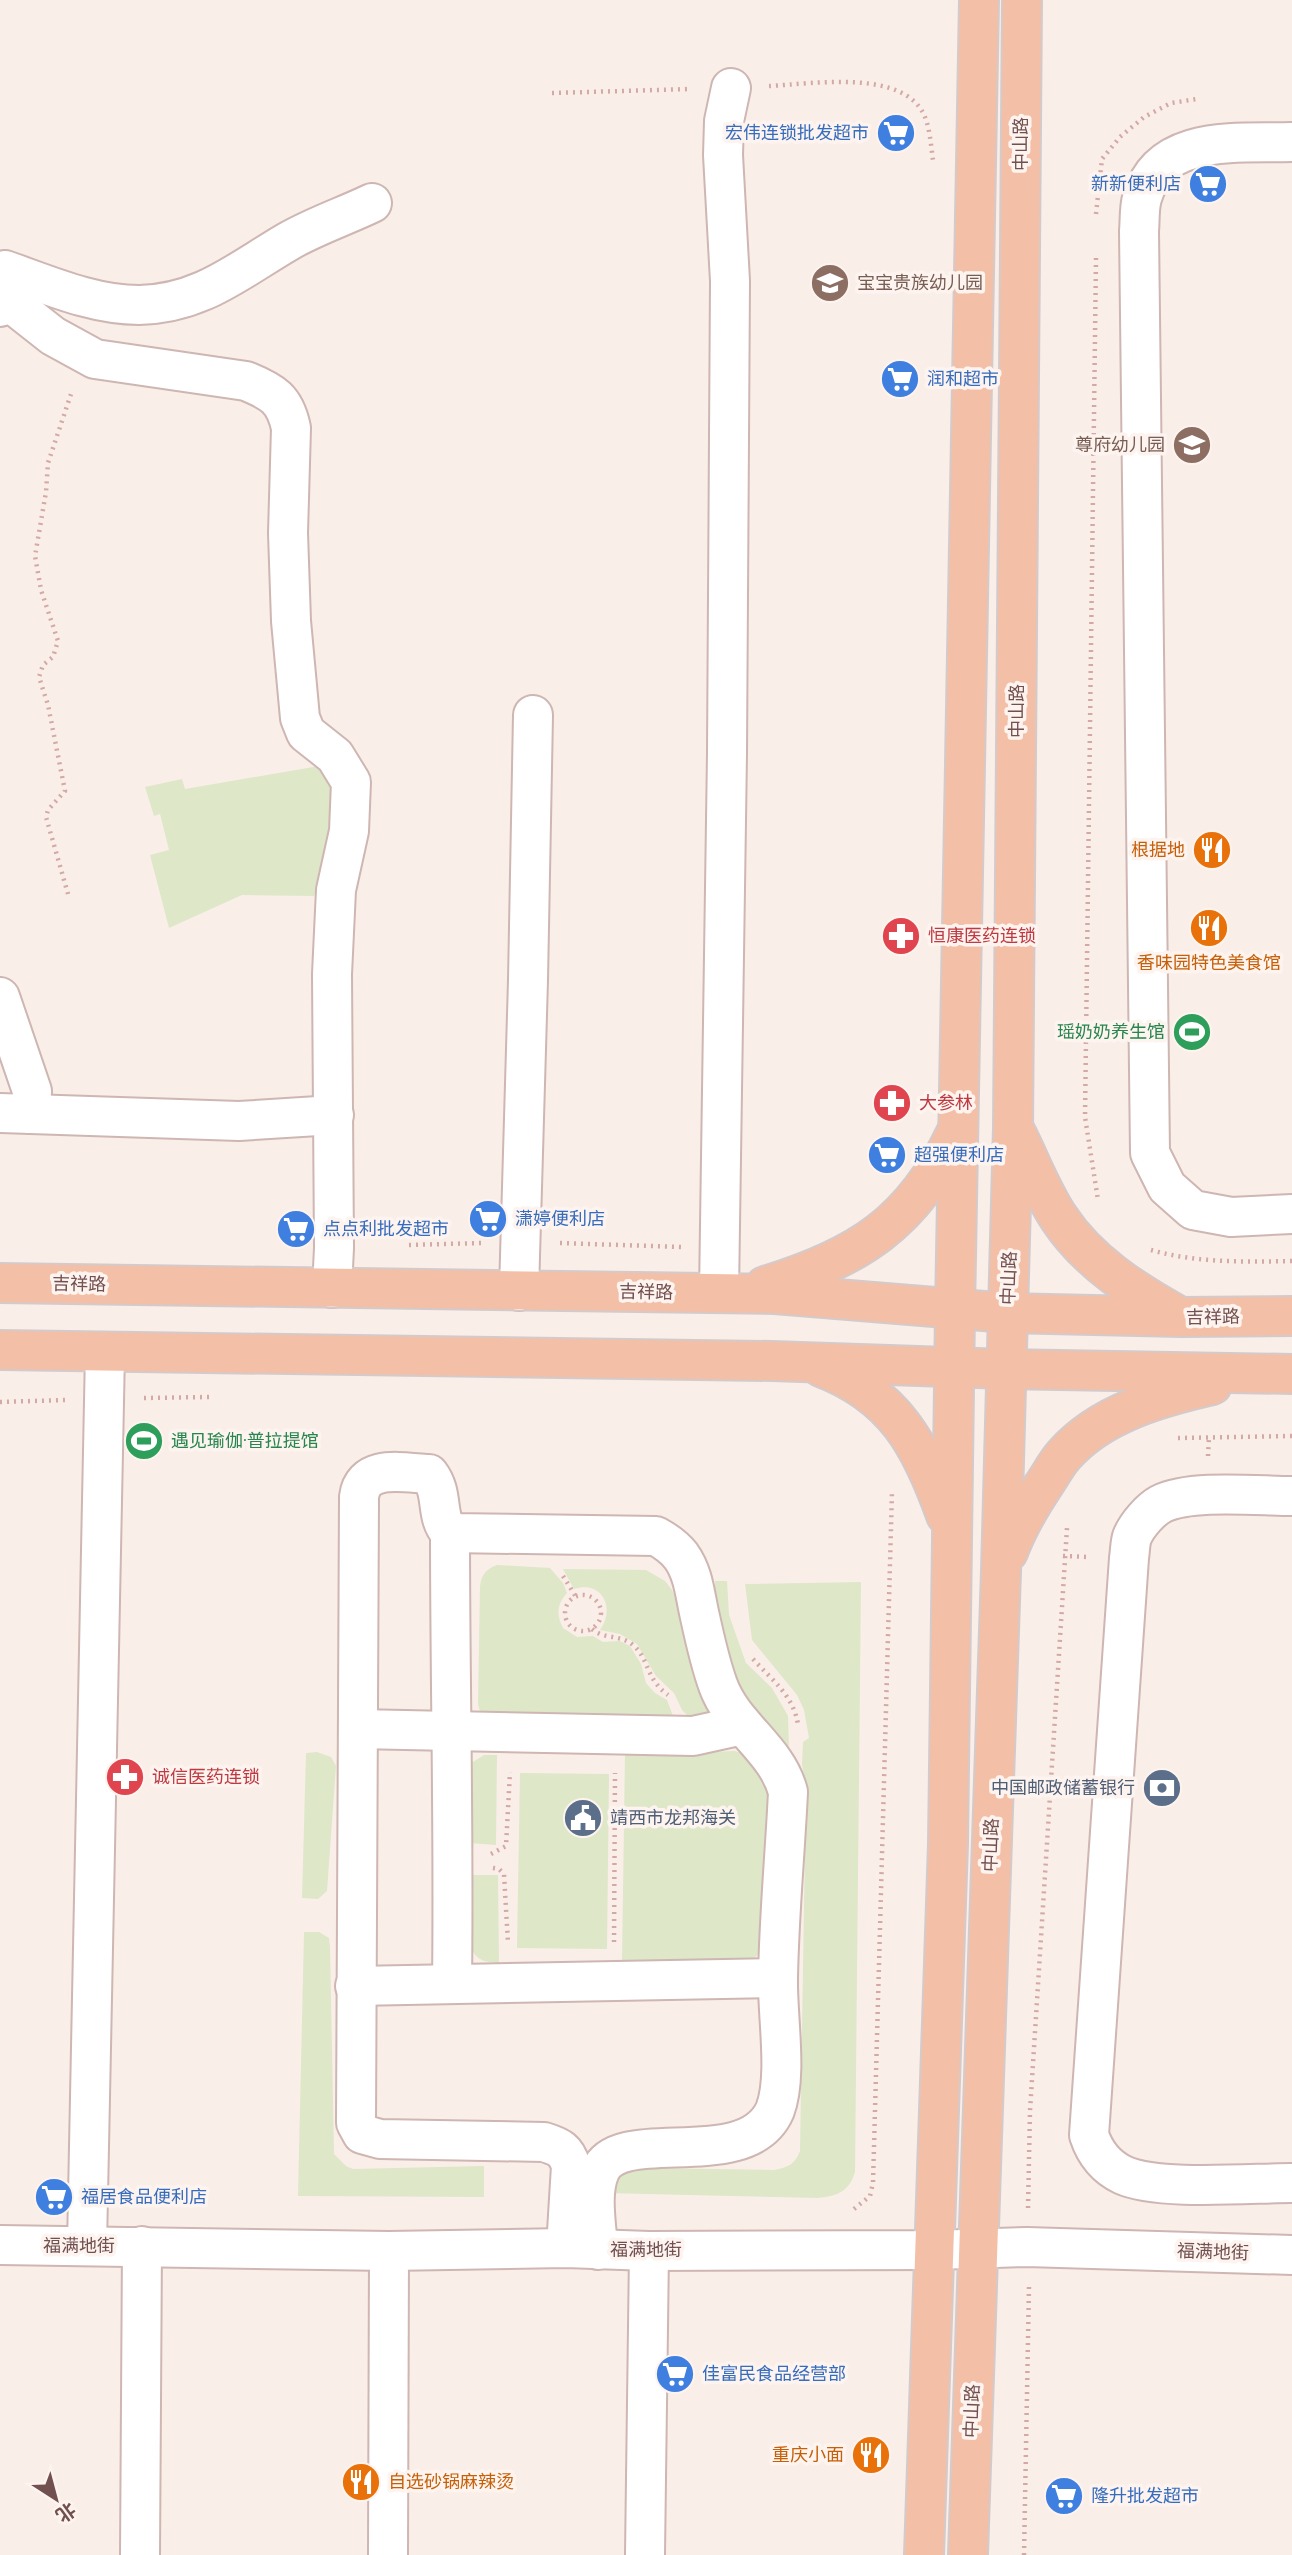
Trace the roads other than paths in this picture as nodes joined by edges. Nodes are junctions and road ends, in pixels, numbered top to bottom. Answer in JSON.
{"nodes":[{"id":1,"x":979,"y":0,"type":"edge"},
{"id":2,"x":1022,"y":0,"type":"edge"},
{"id":3,"x":731,"y":88,"type":"dead end"},
{"id":4,"x":1292,"y":142,"type":"edge"},
{"id":5,"x":372,"y":203,"type":"dead end"},
{"id":6,"x":4,"y":286,"type":"edge"},
{"id":7,"x":533,"y":715,"type":"dead end"},
{"id":8,"x":0,"y":997,"type":"edge"},
{"id":9,"x":16,"y":1114,"type":"edge"},
{"id":10,"x":334,"y":1115,"type":"junction"},
{"id":11,"x":959,"y":1128,"type":"junction"},
{"id":12,"x":1013,"y":1128,"type":"junction"},
{"id":13,"x":1292,"y":1214,"type":"edge"},
{"id":14,"x":0,"y":1283,"type":"edge"},
{"id":15,"x":332,"y":1288,"type":"junction"},
{"id":16,"x":519,"y":1291,"type":"junction"},
{"id":17,"x":730,"y":1294,"type":"junction"},
{"id":18,"x":955,"y":1310,"type":"junction"},
{"id":19,"x":1008,"y":1313,"type":"junction"},
{"id":20,"x":1292,"y":1316,"type":"edge"},
{"id":21,"x":1181,"y":1317,"type":"junction"},
{"id":22,"x":0,"y":1350,"type":"edge"},
{"id":23,"x":105,"y":1352,"type":"junction"},
{"id":24,"x":809,"y":1362,"type":"junction"},
{"id":25,"x":954,"y":1367,"type":"junction"},
{"id":26,"x":1006,"y":1369,"type":"junction"},
{"id":27,"x":1277,"y":1373,"type":"edge"},
{"id":28,"x":1292,"y":1496,"type":"edge"},
{"id":29,"x":450,"y":1533,"type":"junction"},
{"id":30,"x":953,"y":1544,"type":"junction"},
{"id":31,"x":1002,"y":1571,"type":"junction"},
{"id":32,"x":743,"y":1725,"type":"junction"},
{"id":33,"x":358,"y":1729,"type":"junction"},
{"id":34,"x":450,"y":1730,"type":"junction"},
{"id":35,"x":778,"y":1978,"type":"junction"},
{"id":36,"x":452,"y":1984,"type":"junction"},
{"id":37,"x":355,"y":1986,"type":"junction"},
{"id":38,"x":1292,"y":2183,"type":"edge"},
{"id":39,"x":0,"y":2245,"type":"edge"},
{"id":40,"x":87,"y":2246,"type":"junction"},
{"id":41,"x":142,"y":2246,"type":"junction"},
{"id":42,"x":582,"y":2249,"type":"junction"},
{"id":43,"x":976,"y":2249,"type":"junction"},
{"id":44,"x":934,"y":2250,"type":"junction"},
{"id":45,"x":649,"y":2251,"type":"junction"},
{"id":46,"x":389,"y":2252,"type":"junction"},
{"id":47,"x":1292,"y":2255,"type":"edge"},
{"id":48,"x":140,"y":2555,"type":"edge"},
{"id":49,"x":388,"y":2555,"type":"edge"},
{"id":50,"x":645,"y":2555,"type":"edge"},
{"id":51,"x":924,"y":2555,"type":"edge"},
{"id":52,"x":968,"y":2555,"type":"edge"}],
"edges":[{"from":1,"to":11,"type":"main road"},
{"from":2,"to":12,"type":"main road","name":"中山路"},
{"from":3,"to":17,"type":"street"},
{"from":4,"to":13,"type":"street"},
{"from":5,"to":6,"type":"street"},
{"from":6,"to":10,"type":"street"},
{"from":7,"to":16,"type":"street"},
{"from":8,"to":9,"type":"street"},
{"from":9,"to":10,"type":"street"},
{"from":10,"to":15,"type":"street"},
{"from":11,"to":17,"type":"main road"},
{"from":11,"to":18,"type":"main road"},
{"from":12,"to":19,"type":"main road","name":"中山路"},
{"from":12,"to":21,"type":"main road"},
{"from":14,"to":15,"type":"main road","name":"吉祥路"},
{"from":15,"to":16,"type":"main road","name":"吉祥路"},
{"from":16,"to":17,"type":"main road","name":"吉祥路"},
{"from":17,"to":18,"type":"main road","name":"吉祥路"},
{"from":18,"to":19,"type":"main road","name":"吉祥路"},
{"from":18,"to":25,"type":"main road"},
{"from":19,"to":21,"type":"main road","name":"吉祥路"},
{"from":19,"to":26,"type":"main road","name":"中山路"},
{"from":20,"to":21,"type":"main road","name":"吉祥路"},
{"from":22,"to":23,"type":"main road"},
{"from":23,"to":24,"type":"main road"},
{"from":23,"to":40,"type":"street"},
{"from":24,"to":25,"type":"main road"},
{"from":24,"to":30,"type":"main road"},
{"from":25,"to":26,"type":"main road"},
{"from":25,"to":30,"type":"main road"},
{"from":26,"to":27,"type":"main road"},
{"from":26,"to":31,"type":"main road","name":"中山路"},
{"from":27,"to":31,"type":"main road"},
{"from":28,"to":38,"type":"street"},
{"from":29,"to":32,"type":"street"},
{"from":29,"to":33,"type":"street"},
{"from":29,"to":34,"type":"street"},
{"from":30,"to":44,"type":"main road"},
{"from":31,"to":43,"type":"main road","name":"中山路"},
{"from":32,"to":34,"type":"street"},
{"from":32,"to":35,"type":"street"},
{"from":33,"to":34,"type":"street"},
{"from":33,"to":37,"type":"street"},
{"from":34,"to":36,"type":"street"},
{"from":35,"to":36,"type":"street"},
{"from":35,"to":42,"type":"street"},
{"from":36,"to":37,"type":"street"},
{"from":37,"to":42,"type":"street"},
{"from":39,"to":40,"type":"street","name":"福满地街"},
{"from":40,"to":41,"type":"street","name":"福满地街"},
{"from":41,"to":46,"type":"street","name":"福满地街"},
{"from":41,"to":48,"type":"street"},
{"from":42,"to":45,"type":"street","name":"福满地街"},
{"from":42,"to":46,"type":"street","name":"福满地街"},
{"from":43,"to":44,"type":"street","name":"福满地街"},
{"from":43,"to":47,"type":"street","name":"福满地街"},
{"from":43,"to":52,"type":"main road","name":"中山路"},
{"from":44,"to":45,"type":"street","name":"福满地街"},
{"from":44,"to":51,"type":"main road"},
{"from":45,"to":50,"type":"street"},
{"from":46,"to":49,"type":"street"}]}
